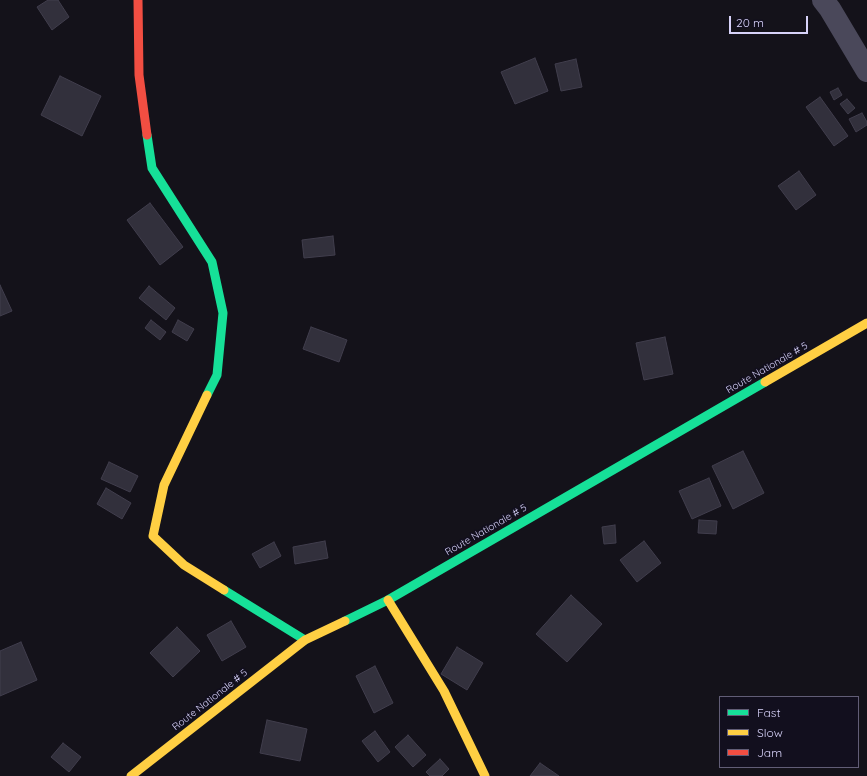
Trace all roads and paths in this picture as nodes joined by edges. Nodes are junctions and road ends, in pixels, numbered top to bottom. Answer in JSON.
{"nodes":[{"id":1,"x":138,"y":0,"type":"edge"},
{"id":2,"x":823,"y":0,"type":"edge"},
{"id":3,"x":867,"y":71,"type":"edge"},
{"id":4,"x":867,"y":323,"type":"edge"},
{"id":5,"x":388,"y":600,"type":"junction"},
{"id":6,"x":305,"y":640,"type":"junction"},
{"id":7,"x":131,"y":776,"type":"edge"},
{"id":8,"x":485,"y":776,"type":"edge"}],
"edges":[{"from":1,"to":6,"type":"street"},
{"from":2,"to":3,"type":"street"},
{"from":4,"to":5,"type":"street","name":"Route Nationale # 5"},
{"from":5,"to":6,"type":"street","name":"Route Nationale # 5"},
{"from":5,"to":8,"type":"street"},
{"from":6,"to":7,"type":"street","name":"Route Nationale # 5"}]}
